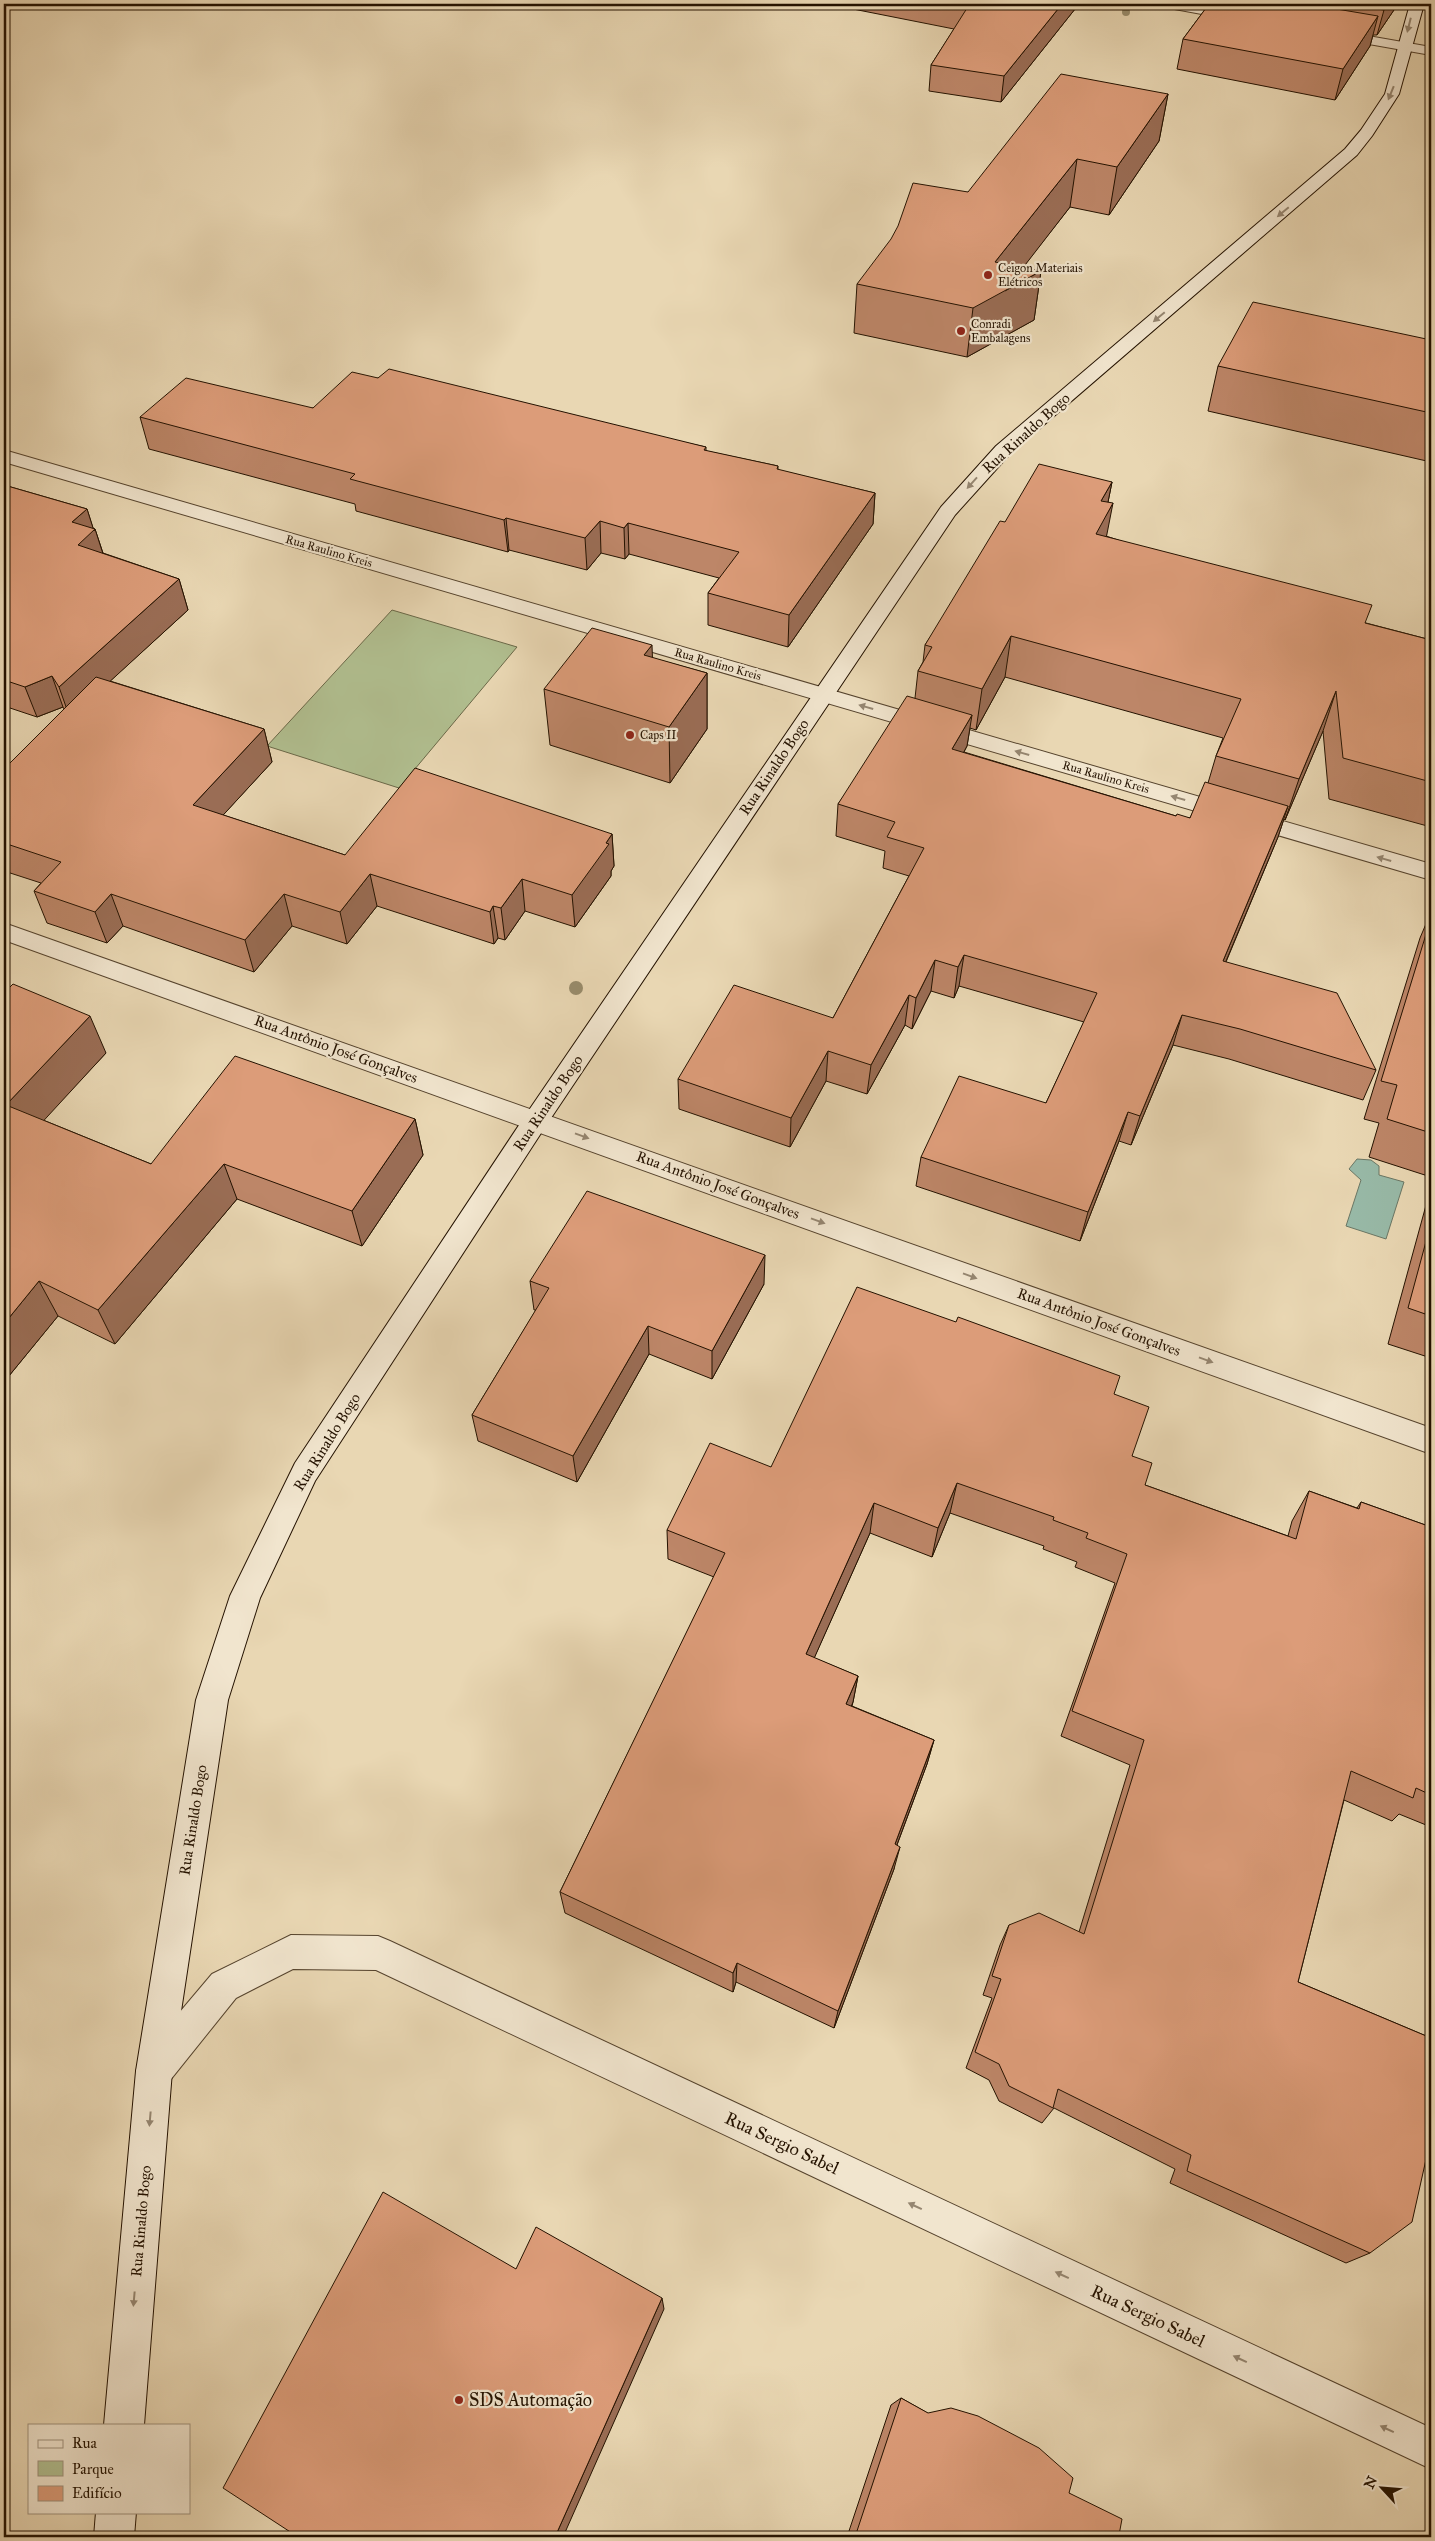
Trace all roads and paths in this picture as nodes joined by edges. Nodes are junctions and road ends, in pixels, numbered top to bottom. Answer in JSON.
{"nodes":[{"id":1,"x":1169,"y":4,"type":"edge"},
{"id":2,"x":1416,"y":4,"type":"edge"},
{"id":3,"x":1255,"y":20,"type":"edge"},
{"id":4,"x":1322,"y":32,"type":"edge"},
{"id":5,"x":1404,"y":46,"type":"junction"},
{"id":6,"x":1431,"y":51,"type":"edge"},
{"id":7,"x":4,"y":456,"type":"edge"},
{"id":8,"x":823,"y":695,"type":"junction"},
{"id":9,"x":1431,"y":872,"type":"edge"},
{"id":10,"x":4,"y":931,"type":"edge"},
{"id":11,"x":536,"y":1120,"type":"junction"},
{"id":12,"x":1431,"y":1441,"type":"edge"},
{"id":13,"x":154,"y":2071,"type":"junction"},
{"id":14,"x":124,"y":2424,"type":"edge"},
{"id":15,"x":1431,"y":2450,"type":"edge"},
{"id":16,"x":116,"y":2514,"type":"edge"},
{"id":17,"x":114,"y":2537,"type":"edge"}],
"edges":[{"from":1,"to":3,"type":"street"},
{"from":2,"to":5,"type":"street","name":"Rua Rinaldo Bogo","one_way":true},
{"from":4,"to":5,"type":"street"},
{"from":5,"to":6,"type":"street"},
{"from":5,"to":8,"type":"street","name":"Rua Rinaldo Bogo","one_way":true},
{"from":7,"to":8,"type":"street","name":"Rua Raulino Kreis"},
{"from":9,"to":8,"type":"street","name":"Rua Raulino Kreis","one_way":true},
{"from":8,"to":11,"type":"street","name":"Rua Rinaldo Bogo"},
{"from":10,"to":11,"type":"street","name":"Rua Antônio José Gonçalves"},
{"from":11,"to":12,"type":"street","name":"Rua Antônio José Gonçalves","one_way":true},
{"from":11,"to":13,"type":"street","name":"Rua Rinaldo Bogo"},
{"from":13,"to":14,"type":"street","name":"Rua Rinaldo Bogo","one_way":true},
{"from":15,"to":13,"type":"street","name":"Rua Sergio Sabel","one_way":true},
{"from":16,"to":17,"type":"street"}]}
